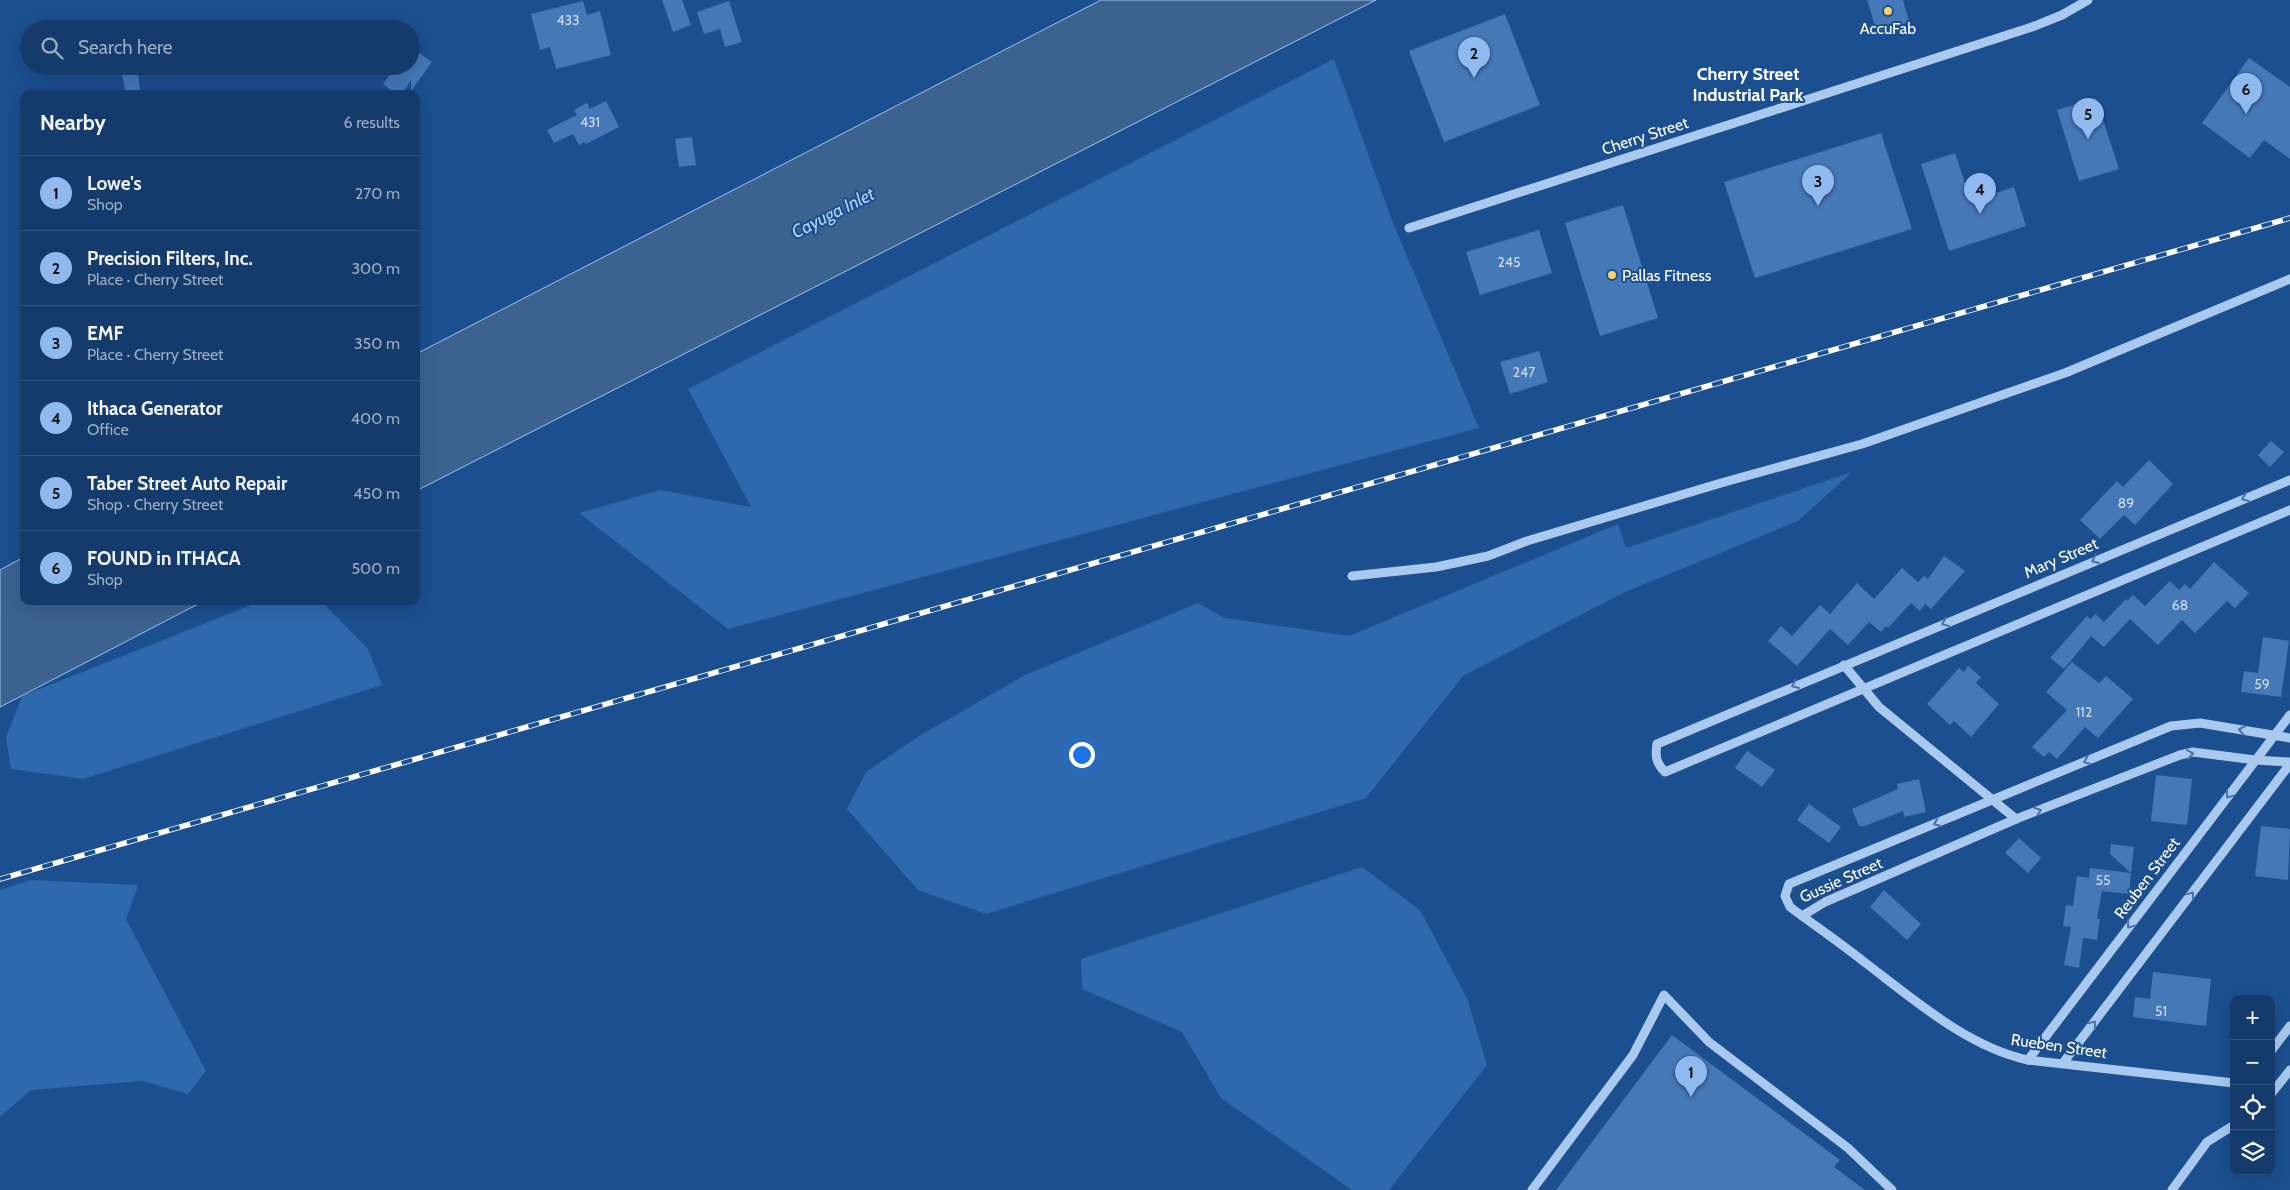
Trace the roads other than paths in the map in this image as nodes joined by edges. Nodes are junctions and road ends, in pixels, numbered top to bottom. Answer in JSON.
{"nodes":[{"id":1,"x":2088,"y":0,"type":"edge"},
{"id":2,"x":1408,"y":228,"type":"dead end"},
{"id":3,"x":2290,"y":279,"type":"edge"},
{"id":4,"x":2290,"y":480,"type":"edge"},
{"id":5,"x":2290,"y":510,"type":"edge"},
{"id":6,"x":1352,"y":576,"type":"dead end"},
{"id":7,"x":1844,"y":665,"type":"junction"},
{"id":8,"x":1865,"y":690,"type":"junction"},
{"id":9,"x":2290,"y":714,"type":"edge"},
{"id":10,"x":2273,"y":736,"type":"junction"},
{"id":11,"x":2290,"y":738,"type":"edge"},
{"id":12,"x":2255,"y":760,"type":"junction"},
{"id":13,"x":2290,"y":763,"type":"edge"},
{"id":14,"x":1990,"y":799,"type":"junction"},
{"id":15,"x":2016,"y":819,"type":"junction"},
{"id":16,"x":1802,"y":916,"type":"junction"},
{"id":17,"x":2290,"y":1026,"type":"edge"},
{"id":18,"x":2275,"y":1046,"type":"edge"},
{"id":19,"x":2028,"y":1060,"type":"junction"},
{"id":20,"x":2063,"y":1063,"type":"junction"},
{"id":21,"x":2290,"y":1070,"type":"edge"},
{"id":22,"x":2230,"y":1083,"type":"edge"},
{"id":23,"x":2275,"y":1089,"type":"edge"},
{"id":24,"x":2230,"y":1128,"type":"edge"},
{"id":25,"x":1532,"y":1190,"type":"edge"},
{"id":26,"x":1892,"y":1190,"type":"edge"},
{"id":27,"x":2172,"y":1190,"type":"edge"}],
"edges":[{"from":1,"to":2,"type":"street","name":"Cherry Street"},
{"from":3,"to":6,"type":"street"},
{"from":4,"to":7,"type":"street","name":"Mary Street","one_way":true},
{"from":5,"to":8,"type":"street","name":"Mary Street"},
{"from":7,"to":8,"type":"street"},
{"from":7,"to":8,"type":"street","name":"Mary Street","one_way":true},
{"from":8,"to":14,"type":"street"},
{"from":9,"to":10,"type":"street","name":"Reuben Street"},
{"from":10,"to":11,"type":"street","name":"Gussie Street"},
{"from":10,"to":12,"type":"street","name":"Reuben Street"},
{"from":10,"to":14,"type":"street","name":"Gussie Street","one_way":true},
{"from":12,"to":13,"type":"street","name":"Gussie Street"},
{"from":15,"to":12,"type":"street","name":"Gussie Street","one_way":true},
{"from":12,"to":19,"type":"street","name":"Reuben Street","one_way":true},
{"from":20,"to":13,"type":"street","one_way":true},
{"from":14,"to":15,"type":"street"},
{"from":14,"to":16,"type":"street","name":"Gussie Street","one_way":true},
{"from":15,"to":16,"type":"street","name":"Gussie Street"},
{"from":16,"to":19,"type":"street","name":"Rueben Street"},
{"from":17,"to":18,"type":"street"},
{"from":19,"to":20,"type":"street","name":"Rueben Street"},
{"from":20,"to":22,"type":"street","name":"Rueben Street"},
{"from":21,"to":23,"type":"street"},
{"from":24,"to":27,"type":"street"},
{"from":25,"to":26,"type":"street"}]}
